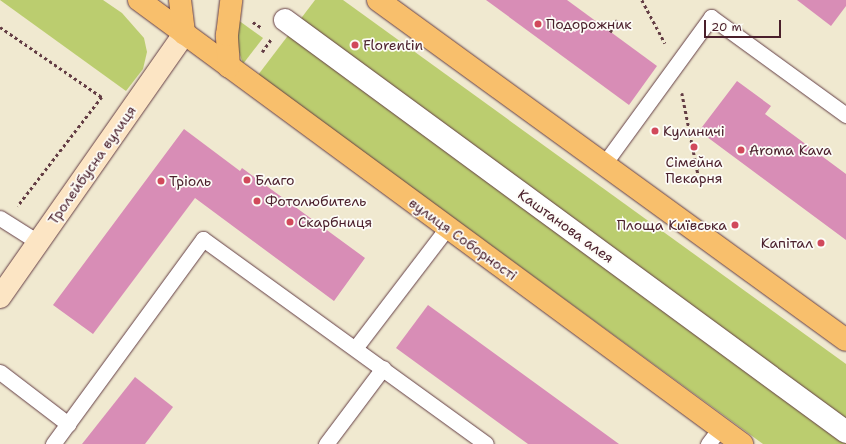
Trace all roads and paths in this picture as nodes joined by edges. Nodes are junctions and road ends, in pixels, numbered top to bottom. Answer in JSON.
{"nodes":[{"id":1,"x":139,"y":0,"type":"edge"},
{"id":2,"x":180,"y":0,"type":"edge"},
{"id":3,"x":230,"y":0,"type":"edge"},
{"id":4,"x":378,"y":0,"type":"edge"},
{"id":5,"x":285,"y":20,"type":"dead end"},
{"id":6,"x":617,"y":20,"type":"dead end"},
{"id":7,"x":0,"y":26,"type":"edge"},
{"id":8,"x":610,"y":32,"type":"dead end"},
{"id":9,"x":184,"y":34,"type":"junction"},
{"id":10,"x":229,"y":67,"type":"junction"},
{"id":11,"x":846,"y":115,"type":"edge"},
{"id":12,"x":604,"y":164,"type":"junction"},
{"id":13,"x":3,"y":220,"type":"edge"},
{"id":14,"x":448,"y":228,"type":"junction"},
{"id":15,"x":38,"y":242,"type":"junction"},
{"id":16,"x":0,"y":297,"type":"edge"},
{"id":17,"x":846,"y":340,"type":"edge"},
{"id":18,"x":356,"y":347,"type":"junction"},
{"id":19,"x":383,"y":368,"type":"junction"},
{"id":20,"x":0,"y":372,"type":"edge"},
{"id":21,"x":68,"y":424,"type":"junction"},
{"id":22,"x":846,"y":432,"type":"edge"},
{"id":23,"x":714,"y":436,"type":"edge"},
{"id":24,"x":53,"y":444,"type":"edge"},
{"id":25,"x":326,"y":444,"type":"edge"},
{"id":26,"x":486,"y":444,"type":"edge"},
{"id":27,"x":742,"y":444,"type":"edge"}],
"edges":[{"from":1,"to":9,"type":"main road","name":"вулиця Соборності"},
{"from":2,"to":9,"type":"main road"},
{"from":3,"to":10,"type":"main road"},
{"from":4,"to":12,"type":"main road"},
{"from":5,"to":22,"type":"street","name":"Каштанова алея"},
{"from":6,"to":8,"type":"path"},
{"from":7,"to":13,"type":"path"},
{"from":9,"to":10,"type":"main road","name":"вулиця Соборності"},
{"from":9,"to":15,"type":"main road","name":"Тролейбусна вулиця"},
{"from":10,"to":14,"type":"main road","name":"вулиця Соборності"},
{"from":11,"to":12,"type":"lane"},
{"from":12,"to":17,"type":"main road"},
{"from":13,"to":15,"type":"lane"},
{"from":14,"to":18,"type":"lane"},
{"from":14,"to":23,"type":"main road","name":"вулиця Соборності"},
{"from":15,"to":16,"type":"main road","name":"Тролейбусна вулиця"},
{"from":18,"to":19,"type":"lane"},
{"from":18,"to":21,"type":"lane"},
{"from":19,"to":25,"type":"lane"},
{"from":19,"to":26,"type":"lane"},
{"from":20,"to":21,"type":"lane"},
{"from":21,"to":24,"type":"lane"},
{"from":23,"to":27,"type":"main road","name":"вулиця Соборності"}]}
